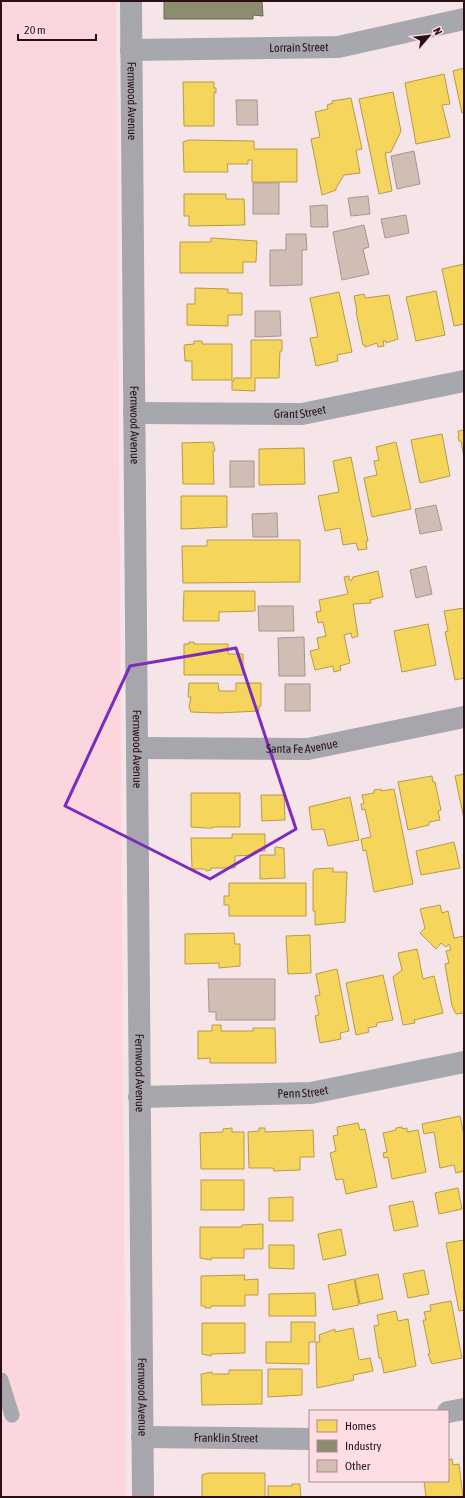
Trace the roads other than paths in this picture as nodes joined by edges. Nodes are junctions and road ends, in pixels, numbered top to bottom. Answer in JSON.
{"nodes":[{"id":1,"x":131,"y":1,"type":"edge"},
{"id":2,"x":464,"y":20,"type":"edge"},
{"id":3,"x":131,"y":50,"type":"junction"},
{"id":4,"x":464,"y":381,"type":"edge"},
{"id":5,"x":134,"y":413,"type":"junction"},
{"id":6,"x":464,"y":717,"type":"edge"},
{"id":7,"x":136,"y":748,"type":"junction"},
{"id":8,"x":464,"y":1062,"type":"edge"},
{"id":9,"x":139,"y":1097,"type":"junction"},
{"id":10,"x":1,"y":1380,"type":"edge"},
{"id":11,"x":464,"y":1409,"type":"edge"},
{"id":12,"x":449,"y":1412,"type":"edge"},
{"id":13,"x":12,"y":1415,"type":"dead end"},
{"id":14,"x":142,"y":1437,"type":"junction"},
{"id":15,"x":309,"y":1439,"type":"edge"},
{"id":16,"x":143,"y":1497,"type":"edge"}],
"edges":[{"from":1,"to":3,"type":"street","name":"Fernwood Avenue"},
{"from":2,"to":3,"type":"street","name":"Lorrain Street"},
{"from":3,"to":5,"type":"street","name":"Fernwood Avenue"},
{"from":4,"to":5,"type":"street","name":"Grant Street"},
{"from":5,"to":7,"type":"street","name":"Fernwood Avenue"},
{"from":6,"to":7,"type":"street","name":"Santa Fe Avenue"},
{"from":7,"to":9,"type":"street","name":"Fernwood Avenue"},
{"from":8,"to":9,"type":"street","name":"Penn Street"},
{"from":9,"to":14,"type":"street","name":"Fernwood Avenue"},
{"from":10,"to":13,"type":"lane"},
{"from":11,"to":12,"type":"street"},
{"from":14,"to":15,"type":"street","name":"Franklin Street"},
{"from":14,"to":16,"type":"street","name":"Fernwood Avenue"}]}
